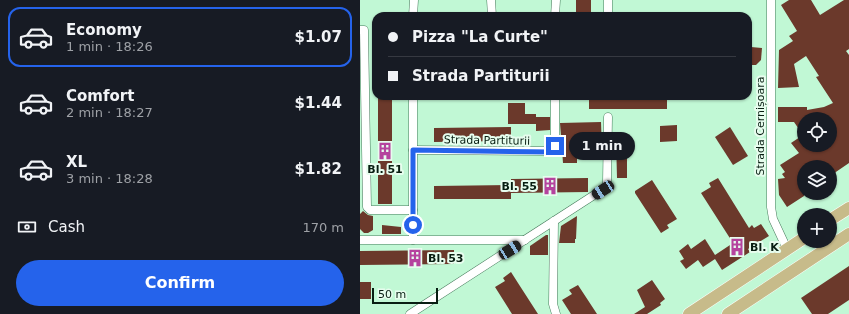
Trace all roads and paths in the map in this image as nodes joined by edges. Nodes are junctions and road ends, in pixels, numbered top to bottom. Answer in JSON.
{"nodes":[{"id":1,"x":414,"y":0,"type":"edge"},
{"id":2,"x":491,"y":0,"type":"edge"},
{"id":3,"x":556,"y":0,"type":"edge"},
{"id":4,"x":608,"y":0,"type":"edge"},
{"id":5,"x":771,"y":0,"type":"edge"},
{"id":6,"x":414,"y":12,"type":"edge"},
{"id":7,"x":492,"y":12,"type":"edge"},
{"id":8,"x":555,"y":12,"type":"edge"},
{"id":9,"x":608,"y":12,"type":"edge"},
{"id":10,"x":362,"y":30,"type":"edge"},
{"id":11,"x":363,"y":72,"type":"edge"},
{"id":12,"x":413,"y":100,"type":"edge"},
{"id":13,"x":554,"y":100,"type":"edge"},
{"id":14,"x":608,"y":116,"type":"dead end"},
{"id":15,"x":413,"y":150,"type":"junction"},
{"id":16,"x":849,"y":208,"type":"edge"},
{"id":17,"x":413,"y":210,"type":"junction"},
{"id":18,"x":837,"y":216,"type":"edge"},
{"id":19,"x":554,"y":221,"type":"junction"},
{"id":20,"x":849,"y":234,"type":"edge"},
{"id":21,"x":360,"y":240,"type":"edge"},
{"id":22,"x":413,"y":240,"type":"junction"},
{"id":23,"x":525,"y":240,"type":"junction"},
{"id":24,"x":797,"y":243,"type":"edge"},
{"id":25,"x":787,"y":249,"type":"junction"},
{"id":26,"x":769,"y":261,"type":"junction"},
{"id":27,"x":781,"y":279,"type":"junction"},
{"id":28,"x":410,"y":314,"type":"edge"},
{"id":29,"x":556,"y":314,"type":"edge"},
{"id":30,"x":689,"y":314,"type":"edge"},
{"id":31,"x":728,"y":314,"type":"edge"}],
"edges":[{"from":1,"to":6,"type":"street"},
{"from":2,"to":7,"type":"street"},
{"from":3,"to":8,"type":"street"},
{"from":4,"to":9,"type":"street"},
{"from":5,"to":25,"type":"street","name":"Strada Cernișoara"},
{"from":10,"to":11,"type":"street"},
{"from":11,"to":17,"type":"street"},
{"from":12,"to":15,"type":"street"},
{"from":13,"to":15,"type":"street","name":"Strada Partiturii"},
{"from":14,"to":19,"type":"street"},
{"from":15,"to":17,"type":"street"},
{"from":16,"to":18,"type":"main road"},
{"from":17,"to":22,"type":"street"},
{"from":19,"to":23,"type":"street"},
{"from":19,"to":29,"type":"street"},
{"from":20,"to":27,"type":"main road"},
{"from":21,"to":22,"type":"street"},
{"from":22,"to":23,"type":"street"},
{"from":23,"to":28,"type":"street"},
{"from":24,"to":25,"type":"main road"},
{"from":25,"to":26,"type":"main road"},
{"from":26,"to":27,"type":"main road"},
{"from":26,"to":30,"type":"main road"},
{"from":27,"to":31,"type":"main road"}]}
